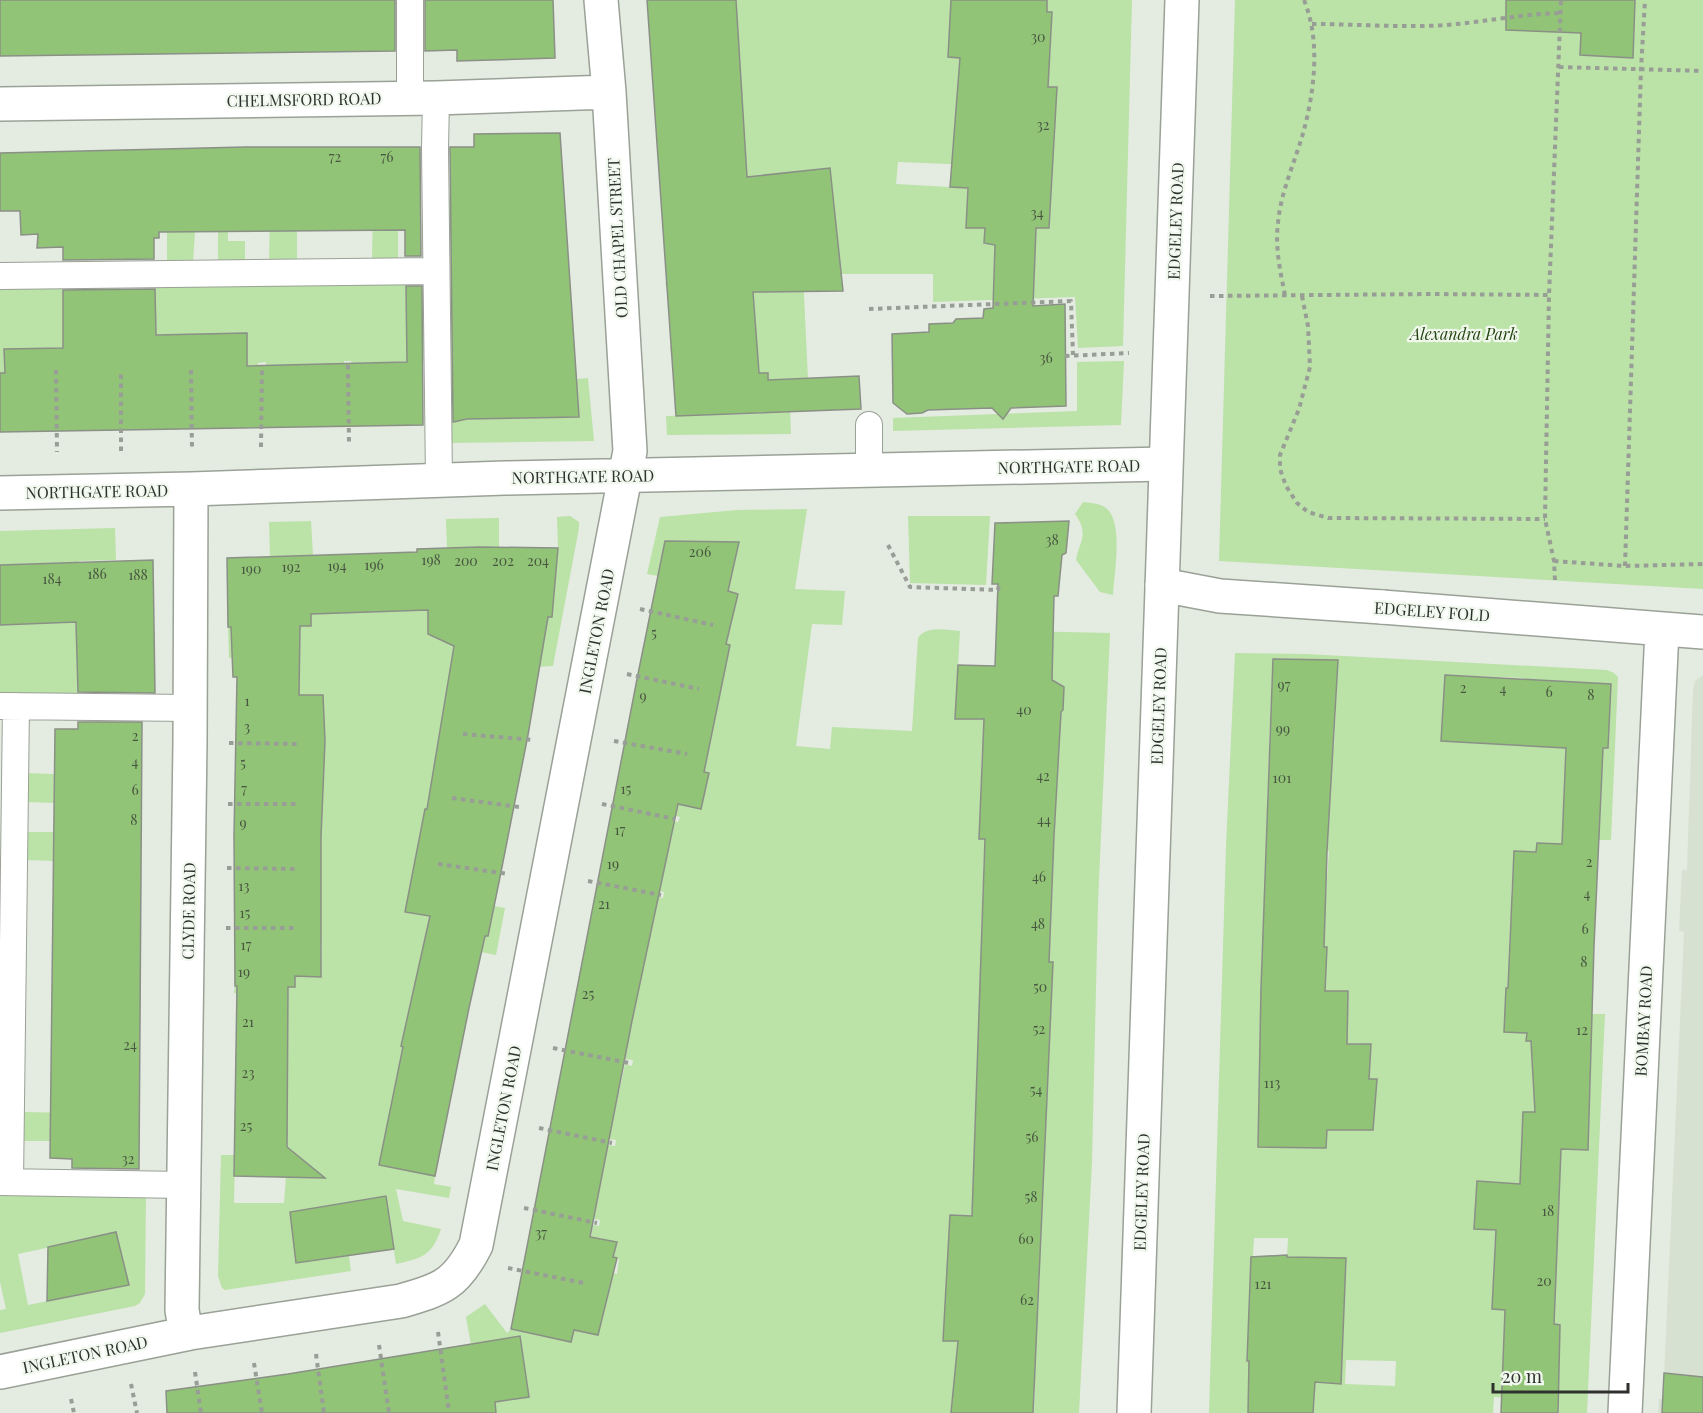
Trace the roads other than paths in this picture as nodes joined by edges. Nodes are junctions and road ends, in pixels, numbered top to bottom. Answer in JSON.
{"nodes":[{"id":1,"x":410,"y":0,"type":"edge"},
{"id":2,"x":601,"y":0,"type":"edge"},
{"id":3,"x":1182,"y":0,"type":"edge"},
{"id":4,"x":609,"y":92,"type":"junction"},
{"id":5,"x":423,"y":98,"type":"junction"},
{"id":6,"x":0,"y":104,"type":"edge"},
{"id":7,"x":436,"y":271,"type":"junction"},
{"id":8,"x":0,"y":276,"type":"edge"},
{"id":9,"x":868,"y":425,"type":"dead end"},
{"id":10,"x":1166,"y":464,"type":"junction"},
{"id":11,"x":869,"y":470,"type":"junction"},
{"id":12,"x":627,"y":475,"type":"junction"},
{"id":13,"x":439,"y":480,"type":"junction"},
{"id":14,"x":191,"y":489,"type":"junction"},
{"id":15,"x":0,"y":493,"type":"edge"},
{"id":16,"x":1162,"y":585,"type":"junction"},
{"id":17,"x":1662,"y":630,"type":"junction"},
{"id":18,"x":1703,"y":632,"type":"edge"},
{"id":19,"x":8,"y":706,"type":"edge"},
{"id":20,"x":190,"y":708,"type":"junction"},
{"id":21,"x":5,"y":1182,"type":"edge"},
{"id":22,"x":184,"y":1185,"type":"junction"},
{"id":23,"x":186,"y":1334,"type":"junction"},
{"id":24,"x":0,"y":1372,"type":"edge"},
{"id":25,"x":1134,"y":1413,"type":"edge"},
{"id":26,"x":1625,"y":1413,"type":"edge"}],
"edges":[{"from":1,"to":5,"type":"lane"},
{"from":2,"to":4,"type":"street","name":"OLD CHAPEL STREET"},
{"from":3,"to":10,"type":"street","name":"EDGELEY ROAD"},
{"from":4,"to":5,"type":"street","name":"CHELMSFORD ROAD"},
{"from":4,"to":12,"type":"street","name":"OLD CHAPEL STREET"},
{"from":5,"to":6,"type":"street","name":"CHELMSFORD ROAD"},
{"from":5,"to":7,"type":"lane"},
{"from":7,"to":8,"type":"lane"},
{"from":7,"to":13,"type":"lane"},
{"from":9,"to":11,"type":"lane"},
{"from":10,"to":11,"type":"street","name":"NORTHGATE ROAD"},
{"from":10,"to":16,"type":"street","name":"EDGELEY ROAD"},
{"from":11,"to":12,"type":"street","name":"NORTHGATE ROAD"},
{"from":12,"to":13,"type":"street","name":"NORTHGATE ROAD"},
{"from":12,"to":23,"type":"street","name":"INGLETON ROAD"},
{"from":13,"to":14,"type":"street","name":"NORTHGATE ROAD"},
{"from":14,"to":15,"type":"street","name":"NORTHGATE ROAD"},
{"from":14,"to":20,"type":"street","name":"CLYDE ROAD"},
{"from":16,"to":17,"type":"street","name":"EDGELEY FOLD"},
{"from":16,"to":25,"type":"street","name":"EDGELEY ROAD"},
{"from":17,"to":18,"type":"street","name":"EDGELEY FOLD"},
{"from":17,"to":26,"type":"street","name":"BOMBAY ROAD"},
{"from":19,"to":20,"type":"lane"},
{"from":19,"to":21,"type":"lane"},
{"from":20,"to":22,"type":"street","name":"CLYDE ROAD"},
{"from":21,"to":22,"type":"lane"},
{"from":22,"to":23,"type":"street","name":"CLYDE ROAD"},
{"from":23,"to":24,"type":"street","name":"INGLETON ROAD"}]}
